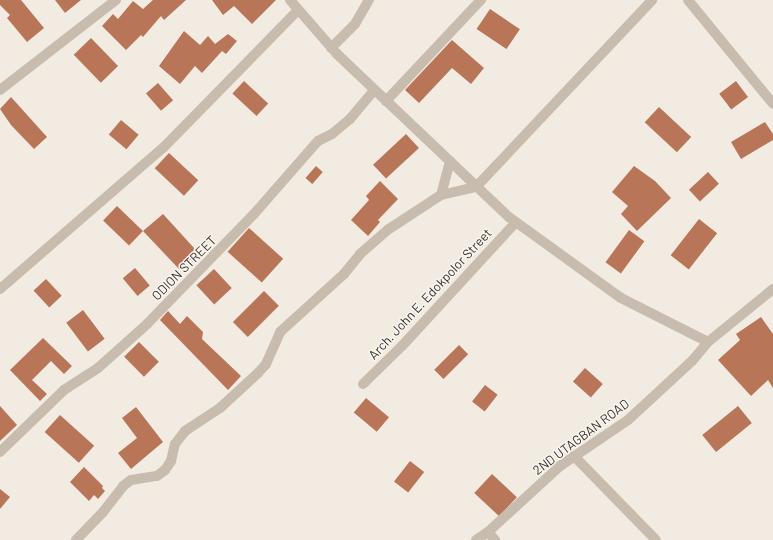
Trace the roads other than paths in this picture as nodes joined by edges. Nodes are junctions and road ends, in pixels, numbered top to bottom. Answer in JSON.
{"nodes":[{"id":1,"x":116,"y":0,"type":"edge"},
{"id":2,"x":290,"y":0,"type":"edge"},
{"id":3,"x":368,"y":0,"type":"edge"},
{"id":4,"x":481,"y":0,"type":"edge"},
{"id":5,"x":652,"y":0,"type":"edge"},
{"id":6,"x":688,"y":0,"type":"edge"},
{"id":7,"x":298,"y":10,"type":"junction"},
{"id":8,"x":331,"y":48,"type":"junction"},
{"id":9,"x":0,"y":90,"type":"edge"},
{"id":10,"x":374,"y":90,"type":"junction"},
{"id":11,"x":386,"y":101,"type":"junction"},
{"id":12,"x":773,"y":104,"type":"edge"},
{"id":13,"x":450,"y":162,"type":"junction"},
{"id":14,"x":476,"y":186,"type":"junction"},
{"id":15,"x":441,"y":195,"type":"junction"},
{"id":16,"x":516,"y":222,"type":"junction"},
{"id":17,"x":0,"y":289,"type":"edge"},
{"id":18,"x":773,"y":289,"type":"edge"},
{"id":19,"x":708,"y":342,"type":"junction"},
{"id":20,"x":363,"y":384,"type":"dead end"},
{"id":21,"x":0,"y":452,"type":"edge"},
{"id":22,"x":574,"y":456,"type":"junction"},
{"id":23,"x":488,"y":532,"type":"junction"},
{"id":24,"x":76,"y":540,"type":"edge"},
{"id":25,"x":476,"y":540,"type":"edge"},
{"id":26,"x":496,"y":540,"type":"edge"},
{"id":27,"x":656,"y":540,"type":"edge"}],
"edges":[{"from":1,"to":9,"type":"street"},
{"from":2,"to":7,"type":"street"},
{"from":3,"to":8,"type":"street"},
{"from":4,"to":11,"type":"street"},
{"from":5,"to":14,"type":"street"},
{"from":6,"to":12,"type":"street"},
{"from":7,"to":8,"type":"street"},
{"from":7,"to":17,"type":"street"},
{"from":8,"to":10,"type":"street"},
{"from":10,"to":11,"type":"street"},
{"from":10,"to":21,"type":"street","name":"ODION STREET"},
{"from":11,"to":13,"type":"street"},
{"from":13,"to":14,"type":"street"},
{"from":13,"to":15,"type":"street"},
{"from":14,"to":15,"type":"street"},
{"from":14,"to":16,"type":"street"},
{"from":15,"to":24,"type":"street"},
{"from":16,"to":19,"type":"street"},
{"from":16,"to":20,"type":"street","name":"Arch. John E. Edokpolor Street"},
{"from":18,"to":19,"type":"street","name":"2ND UTAGBAN ROAD"},
{"from":19,"to":22,"type":"street","name":"2ND UTAGBAN ROAD"},
{"from":22,"to":23,"type":"street","name":"2ND UTAGBAN ROAD"},
{"from":22,"to":27,"type":"street"},
{"from":23,"to":25,"type":"street","name":"2ND UTAGBAN ROAD"},
{"from":23,"to":26,"type":"street"}]}
